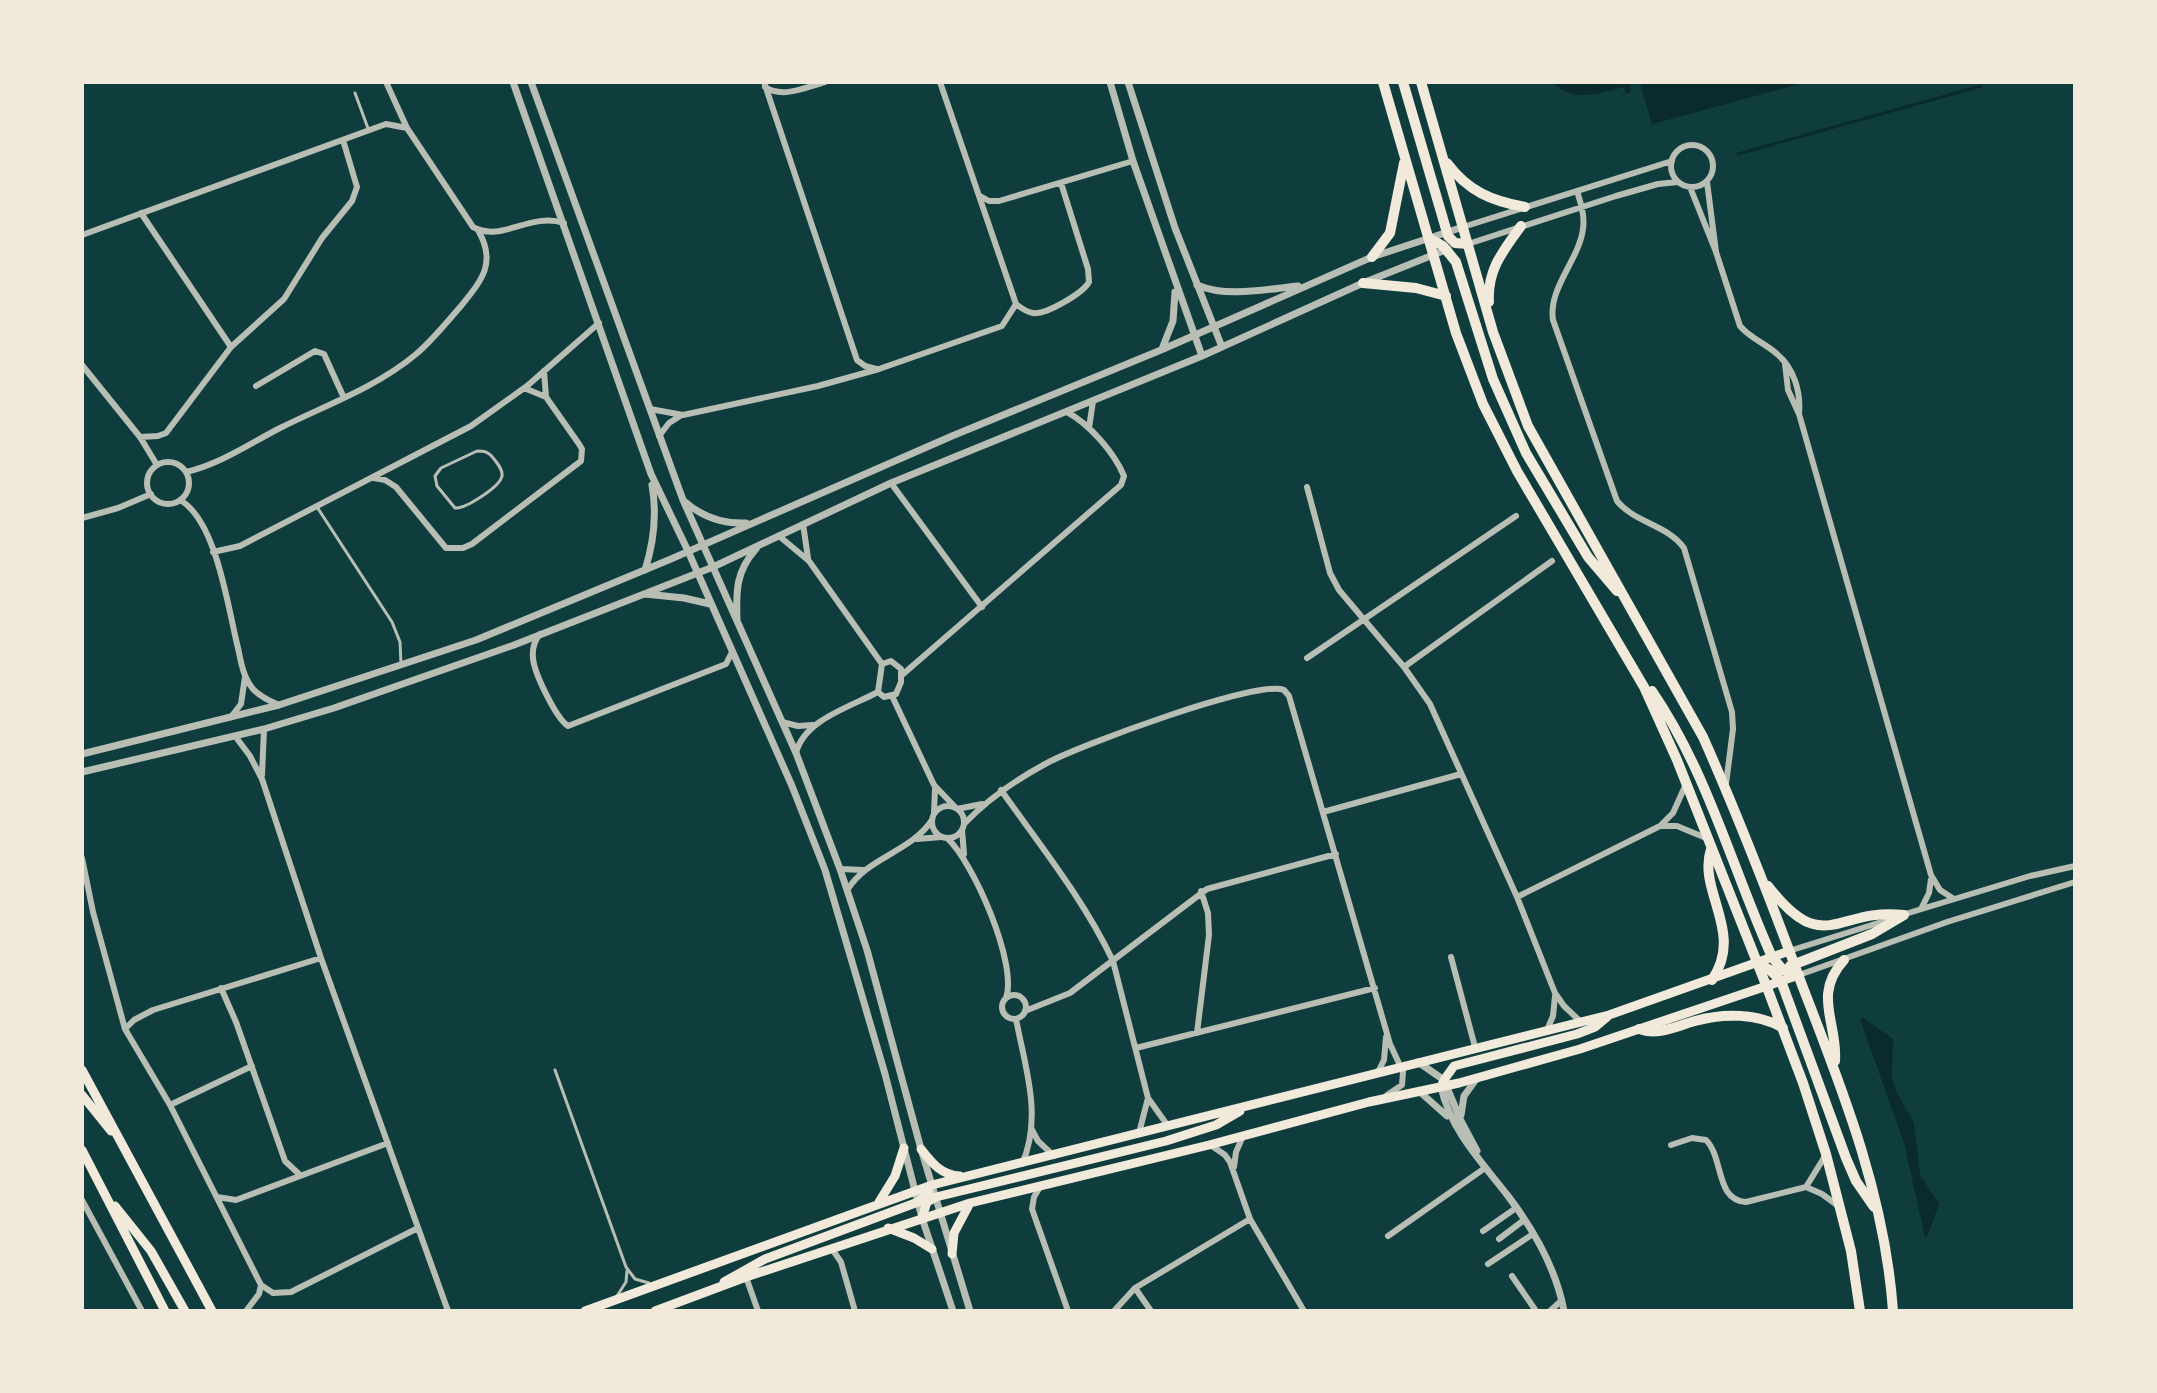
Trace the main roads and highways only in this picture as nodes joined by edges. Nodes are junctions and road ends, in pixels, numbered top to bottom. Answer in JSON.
{"nodes":[{"id":1,"x":1383,"y":82,"type":"edge"},
{"id":2,"x":1403,"y":82,"type":"edge"},
{"id":3,"x":1421,"y":82,"type":"edge"},
{"id":4,"x":1444,"y":158,"type":"junction"},
{"id":5,"x":1405,"y":161,"type":"junction"},
{"id":6,"x":1525,"y":207,"type":"road end"},
{"id":7,"x":1521,"y":226,"type":"road end"},
{"id":8,"x":1429,"y":238,"type":"junction"},
{"id":9,"x":1468,"y":244,"type":"junction"},
{"id":10,"x":1372,"y":257,"type":"road end"},
{"id":11,"x":1363,"y":283,"type":"road end"},
{"id":12,"x":1446,"y":296,"type":"junction"},
{"id":13,"x":1493,"y":332,"type":"junction"},
{"id":14,"x":1625,"y":597,"type":"junction"},
{"id":15,"x":1631,"y":664,"type":"junction"},
{"id":16,"x":1711,"y":849,"type":"junction"},
{"id":17,"x":1759,"y":874,"type":"junction"},
{"id":18,"x":1789,"y":951,"type":"junction"},
{"id":19,"x":1772,"y":957,"type":"junction"},
{"id":20,"x":1844,"y":960,"type":"road end"},
{"id":21,"x":1757,"y":963,"type":"junction"},
{"id":22,"x":1796,"y":970,"type":"junction"},
{"id":23,"x":1780,"y":975,"type":"junction"},
{"id":24,"x":1712,"y":980,"type":"junction"},
{"id":25,"x":1766,"y":985,"type":"junction"},
{"id":26,"x":1609,"y":1015,"type":"junction"},
{"id":27,"x":1783,"y":1028,"type":"junction"},
{"id":28,"x":1639,"y":1029,"type":"junction"},
{"id":29,"x":1835,"y":1067,"type":"junction"},
{"id":30,"x":82,"y":1070,"type":"edge"},
{"id":31,"x":1444,"y":1084,"type":"junction"},
{"id":32,"x":82,"y":1095,"type":"edge"},
{"id":33,"x":1246,"y":1106,"type":"junction"},
{"id":34,"x":904,"y":1148,"type":"road end"},
{"id":35,"x":126,"y":1149,"type":"junction"},
{"id":36,"x":921,"y":1149,"type":"road end"},
{"id":37,"x":82,"y":1150,"type":"edge"},
{"id":38,"x":971,"y":1175,"type":"junction"},
{"id":39,"x":932,"y":1185,"type":"junction"},
{"id":40,"x":101,"y":1188,"type":"junction"},
{"id":41,"x":879,"y":1202,"type":"junction"},
{"id":42,"x":970,"y":1203,"type":"junction"},
{"id":43,"x":1878,"y":1211,"type":"junction"},
{"id":44,"x":922,"y":1218,"type":"junction"},
{"id":45,"x":888,"y":1228,"type":"junction"},
{"id":46,"x":932,"y":1249,"type":"road end"},
{"id":47,"x":952,"y":1254,"type":"road end"},
{"id":48,"x":715,"y":1288,"type":"junction"},
{"id":49,"x":165,"y":1311,"type":"edge"},
{"id":50,"x":185,"y":1311,"type":"edge"},
{"id":51,"x":212,"y":1311,"type":"edge"},
{"id":52,"x":585,"y":1311,"type":"edge"},
{"id":53,"x":655,"y":1311,"type":"edge"},
{"id":54,"x":1860,"y":1311,"type":"edge"},
{"id":55,"x":1893,"y":1311,"type":"edge"}],
"edges":[{"from":1,"to":5,"type":"highway"},
{"from":2,"to":9,"type":"highway"},
{"from":3,"to":4,"type":"highway"},
{"from":4,"to":6,"type":"highway"},
{"from":4,"to":9,"type":"highway"},
{"from":5,"to":8,"type":"highway"},
{"from":5,"to":10,"type":"highway"},
{"from":7,"to":13,"type":"highway"},
{"from":8,"to":12,"type":"highway"},
{"from":8,"to":14,"type":"highway"},
{"from":9,"to":13,"type":"highway"},
{"from":11,"to":12,"type":"highway"},
{"from":12,"to":15,"type":"highway"},
{"from":13,"to":14,"type":"highway"},
{"from":14,"to":17,"type":"highway"},
{"from":15,"to":16,"type":"highway"},
{"from":15,"to":19,"type":"highway"},
{"from":16,"to":21,"type":"highway"},
{"from":16,"to":24,"type":"highway"},
{"from":17,"to":18,"type":"highway"},
{"from":17,"to":22,"type":"highway"},
{"from":18,"to":19,"type":"main road"},
{"from":18,"to":22,"type":"highway"},
{"from":19,"to":21,"type":"main road"},
{"from":19,"to":23,"type":"highway"},
{"from":20,"to":29,"type":"highway"},
{"from":21,"to":23,"type":"highway"},
{"from":21,"to":24,"type":"main road"},
{"from":21,"to":25,"type":"highway"},
{"from":22,"to":23,"type":"highway"},
{"from":22,"to":29,"type":"highway"},
{"from":23,"to":25,"type":"highway"},
{"from":23,"to":43,"type":"highway"},
{"from":24,"to":26,"type":"main road"},
{"from":25,"to":27,"type":"highway"},
{"from":25,"to":28,"type":"main road"},
{"from":26,"to":31,"type":"main road"},
{"from":26,"to":33,"type":"main road"},
{"from":27,"to":28,"type":"highway"},
{"from":27,"to":54,"type":"highway"},
{"from":28,"to":31,"type":"main road"},
{"from":29,"to":43,"type":"highway"},
{"from":30,"to":35,"type":"main road"},
{"from":31,"to":42,"type":"main road"},
{"from":32,"to":35,"type":"main road"},
{"from":33,"to":38,"type":"main road"},
{"from":33,"to":44,"type":"main road"},
{"from":34,"to":41,"type":"main road"},
{"from":35,"to":51,"type":"main road"},
{"from":36,"to":38,"type":"main road"},
{"from":37,"to":40,"type":"main road"},
{"from":38,"to":39,"type":"main road"},
{"from":39,"to":41,"type":"main road"},
{"from":39,"to":48,"type":"main road"},
{"from":40,"to":49,"type":"main road"},
{"from":40,"to":50,"type":"main road"},
{"from":41,"to":52,"type":"main road"},
{"from":42,"to":44,"type":"main road"},
{"from":42,"to":47,"type":"main road"},
{"from":43,"to":55,"type":"highway"},
{"from":44,"to":45,"type":"main road"},
{"from":45,"to":46,"type":"main road"},
{"from":45,"to":48,"type":"main road"},
{"from":48,"to":53,"type":"main road"}]}
